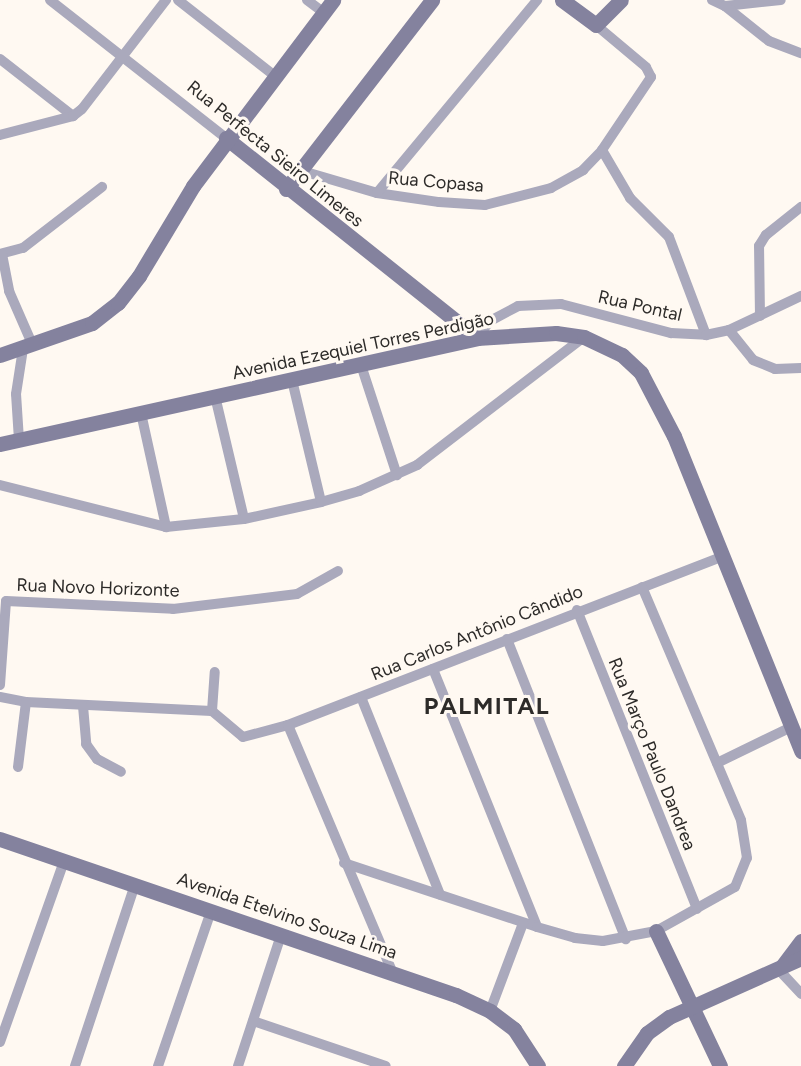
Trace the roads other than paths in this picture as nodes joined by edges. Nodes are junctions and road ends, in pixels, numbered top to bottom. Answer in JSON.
{"nodes":[{"id":1,"x":50,"y":0,"type":"edge"},
{"id":2,"x":166,"y":0,"type":"edge"},
{"id":3,"x":178,"y":0,"type":"edge"},
{"id":4,"x":307,"y":0,"type":"edge"},
{"id":5,"x":432,"y":0,"type":"edge"},
{"id":6,"x":537,"y":0,"type":"edge"},
{"id":7,"x":562,"y":0,"type":"edge"},
{"id":8,"x":621,"y":0,"type":"edge"},
{"id":9,"x":712,"y":0,"type":"edge"},
{"id":10,"x":781,"y":0,"type":"edge"},
{"id":11,"x":328,"y":6,"type":"edge"},
{"id":12,"x":725,"y":6,"type":"junction"},
{"id":13,"x":596,"y":25,"type":"junction"},
{"id":14,"x":801,"y":53,"type":"edge"},
{"id":15,"x":123,"y":58,"type":"junction"},
{"id":16,"x":0,"y":59,"type":"edge"},
{"id":17,"x":275,"y":76,"type":"junction"},
{"id":18,"x":73,"y":116,"type":"junction"},
{"id":19,"x":0,"y":135,"type":"edge"},
{"id":20,"x":226,"y":138,"type":"junction"},
{"id":21,"x":602,"y":150,"type":"junction"},
{"id":22,"x":299,"y":170,"type":"junction"},
{"id":23,"x":102,"y":188,"type":"dead end"},
{"id":24,"x":286,"y":189,"type":"junction"},
{"id":25,"x":377,"y":193,"type":"junction"},
{"id":26,"x":801,"y":207,"type":"edge"},
{"id":27,"x":1,"y":254,"type":"edge"},
{"id":28,"x":801,"y":296,"type":"edge"},
{"id":29,"x":760,"y":316,"type":"junction"},
{"id":30,"x":729,"y":330,"type":"junction"},
{"id":31,"x":706,"y":335,"type":"junction"},
{"id":32,"x":584,"y":337,"type":"junction"},
{"id":33,"x":477,"y":338,"type":"junction"},
{"id":34,"x":28,"y":348,"type":"junction"},
{"id":35,"x":0,"y":355,"type":"edge"},
{"id":36,"x":361,"y":365,"type":"junction"},
{"id":37,"x":801,"y":368,"type":"edge"},
{"id":38,"x":292,"y":380,"type":"junction"},
{"id":39,"x":215,"y":396,"type":"junction"},
{"id":40,"x":141,"y":413,"type":"junction"},
{"id":41,"x":19,"y":440,"type":"junction"},
{"id":42,"x":0,"y":444,"type":"edge"},
{"id":43,"x":397,"y":475,"type":"junction"},
{"id":44,"x":0,"y":485,"type":"edge"},
{"id":45,"x":321,"y":502,"type":"junction"},
{"id":46,"x":244,"y":519,"type":"junction"},
{"id":47,"x":166,"y":527,"type":"junction"},
{"id":48,"x":723,"y":556,"type":"junction"},
{"id":49,"x":338,"y":571,"type":"dead end"},
{"id":50,"x":642,"y":586,"type":"junction"},
{"id":51,"x":577,"y":610,"type":"junction"},
{"id":52,"x":507,"y":639,"type":"junction"},
{"id":53,"x":433,"y":669,"type":"junction"},
{"id":54,"x":215,"y":672,"type":"dead end"},
{"id":55,"x":0,"y":685,"type":"edge"},
{"id":56,"x":0,"y":697,"type":"edge"},
{"id":57,"x":361,"y":697,"type":"junction"},
{"id":58,"x":26,"y":702,"type":"junction"},
{"id":59,"x":83,"y":706,"type":"junction"},
{"id":60,"x":212,"y":711,"type":"junction"},
{"id":61,"x":288,"y":725,"type":"junction"},
{"id":62,"x":791,"y":727,"type":"junction"},
{"id":63,"x":801,"y":751,"type":"edge"},
{"id":64,"x":717,"y":764,"type":"junction"},
{"id":65,"x":18,"y":767,"type":"dead end"},
{"id":66,"x":121,"y":772,"type":"dead end"},
{"id":67,"x":0,"y":839,"type":"edge"},
{"id":68,"x":64,"y":861,"type":"junction"},
{"id":69,"x":345,"y":862,"type":"junction"},
{"id":70,"x":135,"y":885,"type":"junction"},
{"id":71,"x":440,"y":895,"type":"junction"},
{"id":72,"x":698,"y":909,"type":"junction"},
{"id":73,"x":211,"y":911,"type":"junction"},
{"id":74,"x":523,"y":923,"type":"junction"},
{"id":75,"x":537,"y":927,"type":"junction"},
{"id":76,"x":656,"y":932,"type":"junction"},
{"id":77,"x":282,"y":935,"type":"junction"},
{"id":78,"x":626,"y":939,"type":"junction"},
{"id":79,"x":801,"y":941,"type":"edge"},
{"id":80,"x":801,"y":958,"type":"edge"},
{"id":81,"x":779,"y":970,"type":"junction"},
{"id":82,"x":393,"y":973,"type":"junction"},
{"id":83,"x":801,"y":994,"type":"edge"},
{"id":84,"x":690,"y":1005,"type":"junction"},
{"id":85,"x":490,"y":1011,"type":"junction"},
{"id":86,"x":253,"y":1021,"type":"junction"},
{"id":87,"x":0,"y":1042,"type":"edge"},
{"id":88,"x":75,"y":1066,"type":"edge"},
{"id":89,"x":158,"y":1066,"type":"edge"},
{"id":90,"x":238,"y":1066,"type":"edge"},
{"id":91,"x":386,"y":1066,"type":"edge"},
{"id":92,"x":538,"y":1066,"type":"edge"},
{"id":93,"x":624,"y":1066,"type":"edge"},
{"id":94,"x":720,"y":1066,"type":"edge"}],
"edges":[{"from":1,"to":15,"type":"street","name":"Rua Perfecta Sieiro Limeres"},
{"from":2,"to":15,"type":"street"},
{"from":3,"to":17,"type":"street"},
{"from":4,"to":11,"type":"street"},
{"from":5,"to":22,"type":"street"},
{"from":6,"to":25,"type":"street"},
{"from":7,"to":13,"type":"street"},
{"from":8,"to":13,"type":"street"},
{"from":9,"to":12,"type":"street"},
{"from":10,"to":12,"type":"street"},
{"from":11,"to":17,"type":"street"},
{"from":12,"to":14,"type":"street"},
{"from":13,"to":21,"type":"street","name":"Rua Copasa"},
{"from":15,"to":18,"type":"street"},
{"from":15,"to":20,"type":"street","name":"Rua Perfecta Sieiro Limeres"},
{"from":16,"to":18,"type":"street"},
{"from":17,"to":20,"type":"street"},
{"from":18,"to":19,"type":"street"},
{"from":20,"to":24,"type":"street","name":"Rua Perfecta Sieiro Limeres"},
{"from":20,"to":34,"type":"street"},
{"from":21,"to":25,"type":"street","name":"Rua Copasa"},
{"from":21,"to":31,"type":"street"},
{"from":22,"to":24,"type":"street"},
{"from":22,"to":25,"type":"street","name":"Rua Copasa"},
{"from":23,"to":27,"type":"street"},
{"from":24,"to":33,"type":"street","name":"Rua Perfecta Sieiro Limeres"},
{"from":26,"to":29,"type":"street"},
{"from":27,"to":34,"type":"street"},
{"from":28,"to":29,"type":"street","name":"Rua Pontal"},
{"from":29,"to":30,"type":"street","name":"Rua Pontal"},
{"from":30,"to":31,"type":"street","name":"Rua Pontal"},
{"from":30,"to":37,"type":"street"},
{"from":31,"to":33,"type":"street","name":"Rua Pontal"},
{"from":32,"to":33,"type":"street","name":"Avenida Ezequiel Torres Perdigão"},
{"from":32,"to":43,"type":"street"},
{"from":32,"to":48,"type":"street","name":"Avenida Ezequiel Torres Perdigão"},
{"from":33,"to":36,"type":"street","name":"Avenida Ezequiel Torres Perdigão"},
{"from":34,"to":35,"type":"street"},
{"from":34,"to":41,"type":"street"},
{"from":36,"to":38,"type":"street","name":"Avenida Ezequiel Torres Perdigão"},
{"from":36,"to":43,"type":"street"},
{"from":38,"to":39,"type":"street","name":"Avenida Ezequiel Torres Perdigão"},
{"from":38,"to":45,"type":"street"},
{"from":39,"to":40,"type":"street","name":"Avenida Ezequiel Torres Perdigão"},
{"from":39,"to":46,"type":"street"},
{"from":40,"to":41,"type":"street","name":"Avenida Ezequiel Torres Perdigão"},
{"from":40,"to":47,"type":"street"},
{"from":41,"to":42,"type":"street","name":"Avenida Ezequiel Torres Perdigão"},
{"from":43,"to":45,"type":"street"},
{"from":44,"to":47,"type":"street"},
{"from":45,"to":46,"type":"street"},
{"from":46,"to":47,"type":"street"},
{"from":48,"to":50,"type":"street","name":"Rua Carlos Antônio Cândido"},
{"from":48,"to":62,"type":"street","name":"Avenida Ezequiel Torres Perdigão"},
{"from":49,"to":55,"type":"street","name":"Rua Novo Horizonte"},
{"from":50,"to":51,"type":"street","name":"Rua Carlos Antônio Cândido"},
{"from":50,"to":64,"type":"street"},
{"from":51,"to":52,"type":"street","name":"Rua Carlos Antônio Cândido"},
{"from":51,"to":72,"type":"street","name":"Rua Março Paulo Dandrea"},
{"from":52,"to":53,"type":"street","name":"Rua Carlos Antônio Cândido"},
{"from":52,"to":78,"type":"street"},
{"from":53,"to":57,"type":"street","name":"Rua Carlos Antônio Cândido"},
{"from":53,"to":75,"type":"street"},
{"from":54,"to":60,"type":"street"},
{"from":56,"to":58,"type":"street"},
{"from":57,"to":61,"type":"street","name":"Rua Carlos Antônio Cândido"},
{"from":57,"to":71,"type":"street"},
{"from":58,"to":59,"type":"street"},
{"from":58,"to":65,"type":"street"},
{"from":59,"to":60,"type":"street"},
{"from":59,"to":66,"type":"street"},
{"from":60,"to":61,"type":"street","name":"Rua Carlos Antônio Cândido"},
{"from":61,"to":69,"type":"street"},
{"from":62,"to":63,"type":"street","name":"Avenida Ezequiel Torres Perdigão"},
{"from":62,"to":64,"type":"street"},
{"from":64,"to":72,"type":"street"},
{"from":67,"to":68,"type":"street","name":"Avenida Etelvino Souza Lima"},
{"from":68,"to":70,"type":"street","name":"Avenida Etelvino Souza Lima"},
{"from":68,"to":87,"type":"street"},
{"from":69,"to":71,"type":"street"},
{"from":69,"to":82,"type":"street"},
{"from":70,"to":73,"type":"street","name":"Avenida Etelvino Souza Lima"},
{"from":70,"to":88,"type":"street"},
{"from":71,"to":74,"type":"street"},
{"from":72,"to":76,"type":"street"},
{"from":73,"to":77,"type":"street","name":"Avenida Etelvino Souza Lima"},
{"from":73,"to":89,"type":"street"},
{"from":74,"to":75,"type":"street"},
{"from":74,"to":85,"type":"street"},
{"from":75,"to":78,"type":"street"},
{"from":76,"to":78,"type":"street"},
{"from":76,"to":84,"type":"street"},
{"from":77,"to":82,"type":"street","name":"Avenida Etelvino Souza Lima"},
{"from":77,"to":86,"type":"street"},
{"from":79,"to":81,"type":"street"},
{"from":80,"to":81,"type":"street"},
{"from":81,"to":83,"type":"street"},
{"from":81,"to":84,"type":"street"},
{"from":82,"to":85,"type":"street","name":"Avenida Etelvino Souza Lima"},
{"from":84,"to":93,"type":"street"},
{"from":84,"to":94,"type":"street"},
{"from":85,"to":92,"type":"street","name":"Avenida Etelvino Souza Lima"},
{"from":86,"to":90,"type":"street"},
{"from":86,"to":91,"type":"street"}]}
